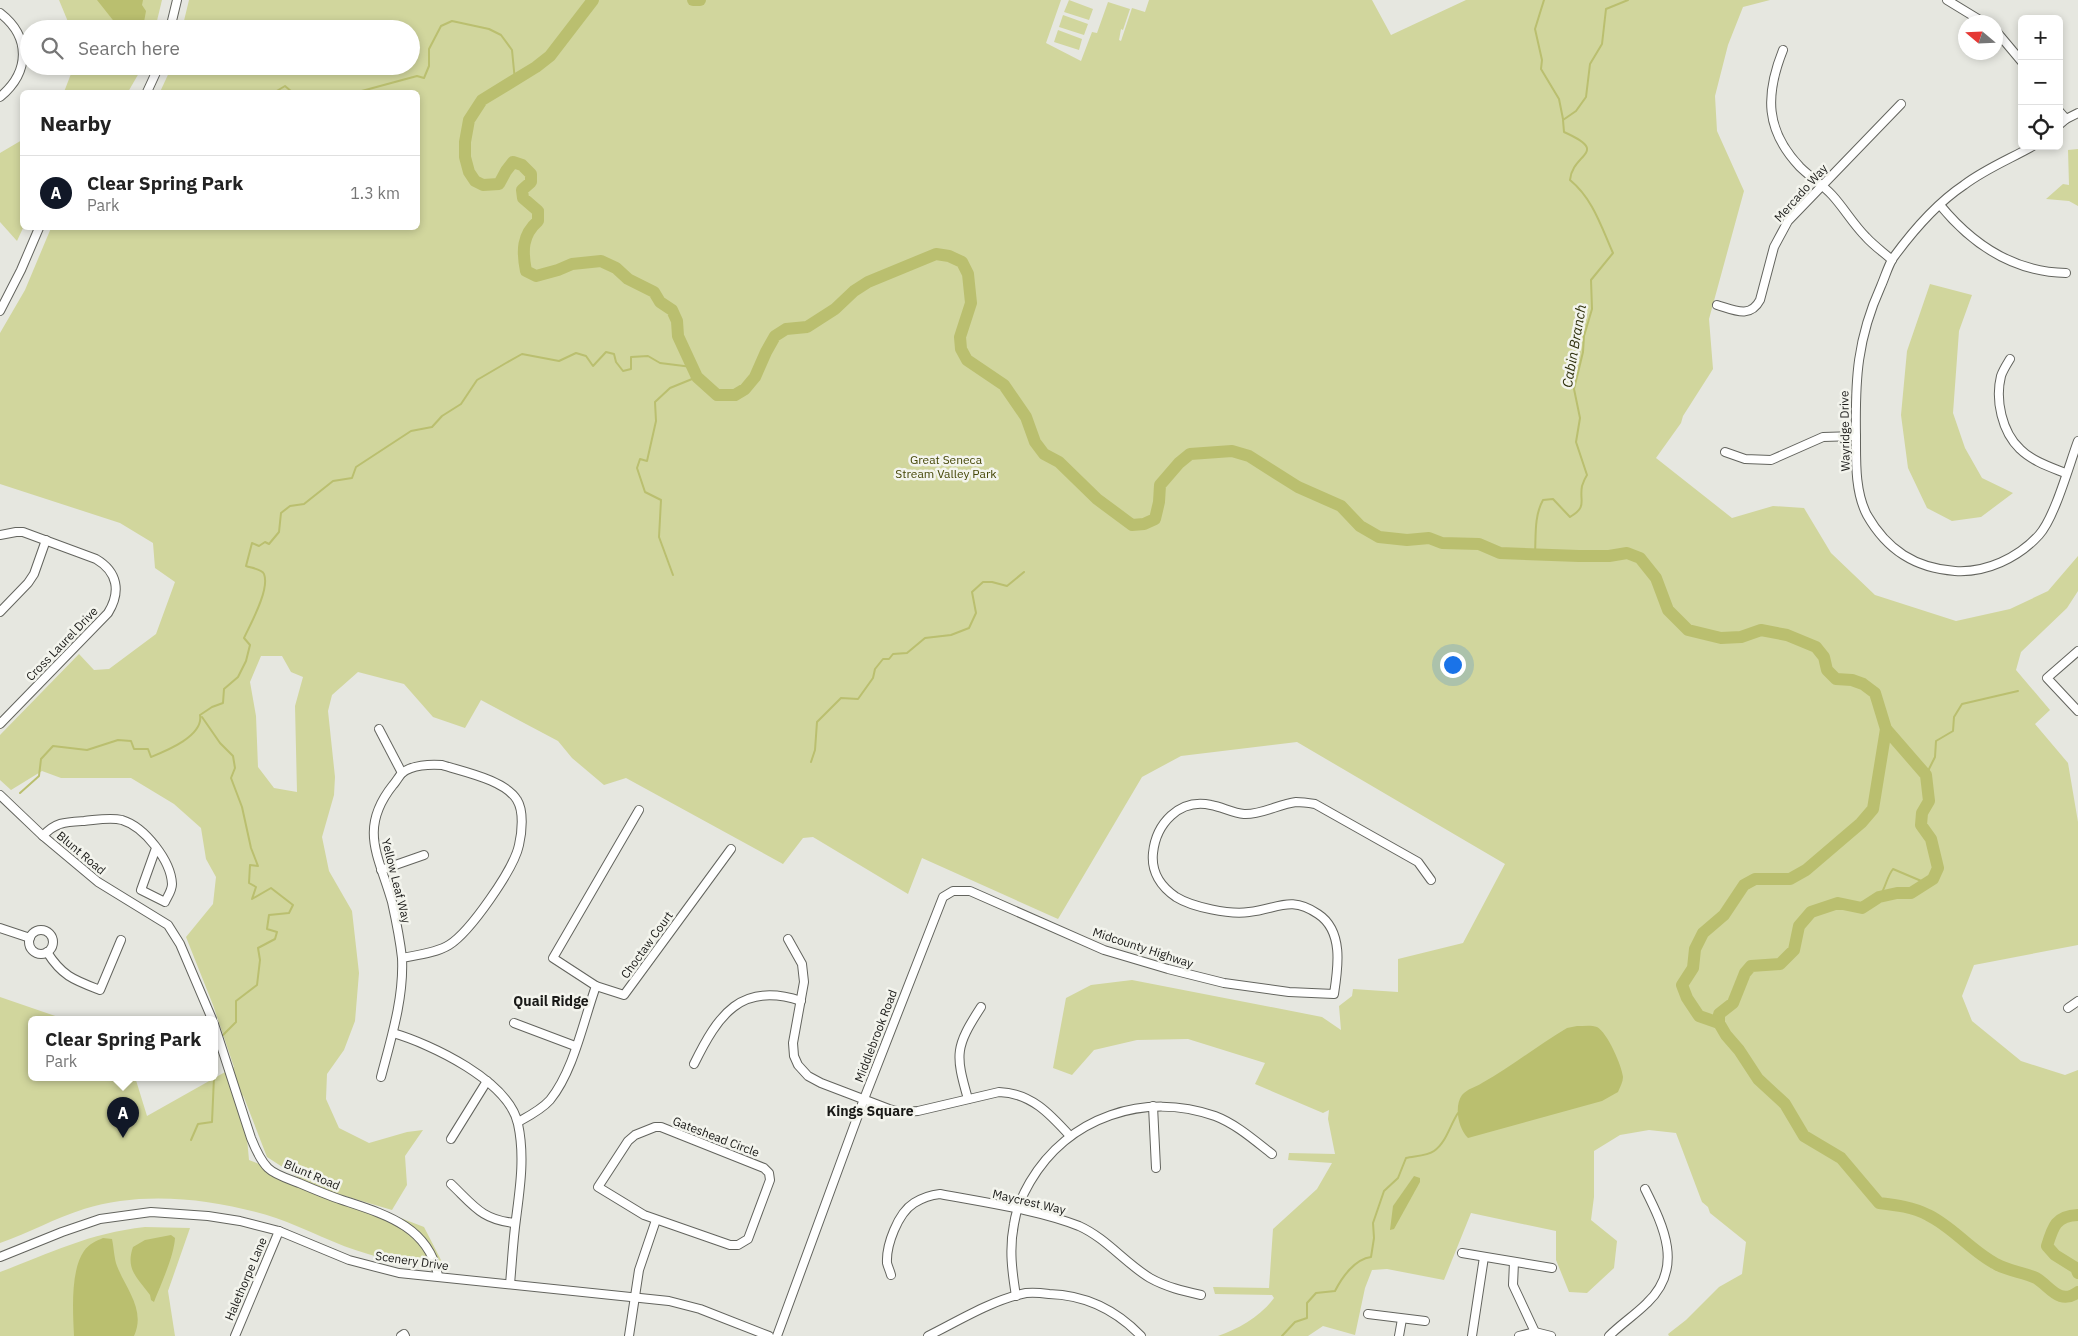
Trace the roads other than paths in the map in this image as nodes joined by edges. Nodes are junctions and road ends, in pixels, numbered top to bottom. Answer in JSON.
{"nodes":[{"id":1,"x":177,"y":0,"type":"edge"},
{"id":2,"x":1947,"y":0,"type":"edge"},
{"id":3,"x":0,"y":13,"type":"edge"},
{"id":4,"x":1973,"y":15,"type":"edge"},
{"id":5,"x":172,"y":20,"type":"edge"},
{"id":6,"x":20,"y":39,"type":"edge"},
{"id":7,"x":2003,"y":39,"type":"edge"},
{"id":8,"x":1783,"y":50,"type":"dead end"},
{"id":9,"x":2020,"y":60,"type":"edge"},
{"id":10,"x":20,"y":72,"type":"edge"},
{"id":11,"x":155,"y":75,"type":"edge"},
{"id":12,"x":148,"y":90,"type":"edge"},
{"id":13,"x":0,"y":97,"type":"edge"},
{"id":14,"x":1901,"y":104,"type":"dead end"},
{"id":15,"x":2078,"y":113,"type":"edge"},
{"id":16,"x":2063,"y":116,"type":"edge"},
{"id":17,"x":2066,"y":119,"type":"junction"},
{"id":18,"x":2063,"y":122,"type":"edge"},
{"id":19,"x":2025,"y":150,"type":"edge"},
{"id":20,"x":1821,"y":184,"type":"junction"},
{"id":21,"x":1940,"y":205,"type":"junction"},
{"id":22,"x":38,"y":230,"type":"edge"},
{"id":23,"x":1892,"y":260,"type":"junction"},
{"id":24,"x":2066,"y":273,"type":"dead end"},
{"id":25,"x":1718,"y":305,"type":"dead end"},
{"id":26,"x":0,"y":311,"type":"edge"},
{"id":27,"x":2010,"y":359,"type":"dead end"},
{"id":28,"x":1856,"y":436,"type":"junction"},
{"id":29,"x":2078,"y":441,"type":"edge"},
{"id":30,"x":1725,"y":452,"type":"dead end"},
{"id":31,"x":2065,"y":473,"type":"junction"},
{"id":32,"x":0,"y":535,"type":"edge"},
{"id":33,"x":46,"y":540,"type":"junction"},
{"id":34,"x":0,"y":612,"type":"edge"},
{"id":35,"x":2078,"y":651,"type":"edge"},
{"id":36,"x":2078,"y":711,"type":"edge"},
{"id":37,"x":0,"y":724,"type":"edge"},
{"id":38,"x":379,"y":729,"type":"dead end"},
{"id":39,"x":402,"y":773,"type":"junction"},
{"id":40,"x":0,"y":795,"type":"edge"},
{"id":41,"x":639,"y":810,"type":"dead end"},
{"id":42,"x":43,"y":836,"type":"junction"},
{"id":43,"x":156,"y":848,"type":"junction"},
{"id":44,"x":731,"y":849,"type":"dead end"},
{"id":45,"x":424,"y":855,"type":"dead end"},
{"id":46,"x":381,"y":870,"type":"junction"},
{"id":47,"x":1431,"y":880,"type":"dead end"},
{"id":48,"x":953,"y":891,"type":"joint"},
{"id":49,"x":0,"y":928,"type":"edge"},
{"id":50,"x":30,"y":938,"type":"junction"},
{"id":51,"x":788,"y":939,"type":"dead end"},
{"id":52,"x":121,"y":940,"type":"dead end"},
{"id":53,"x":47,"y":952,"type":"junction"},
{"id":54,"x":402,"y":958,"type":"junction"},
{"id":55,"x":596,"y":986,"type":"junction"},
{"id":56,"x":801,"y":1001,"type":"junction"},
{"id":57,"x":2078,"y":1001,"type":"edge"},
{"id":58,"x":981,"y":1007,"type":"dead end"},
{"id":59,"x":2068,"y":1008,"type":"dead end"},
{"id":60,"x":211,"y":1016,"type":"edge"},
{"id":61,"x":514,"y":1023,"type":"dead end"},
{"id":62,"x":218,"y":1033,"type":"edge"},
{"id":63,"x":393,"y":1033,"type":"junction"},
{"id":64,"x":576,"y":1046,"type":"junction"},
{"id":65,"x":694,"y":1064,"type":"dead end"},
{"id":66,"x":381,"y":1077,"type":"dead end"},
{"id":67,"x":487,"y":1081,"type":"junction"},
{"id":68,"x":968,"y":1099,"type":"junction"},
{"id":69,"x":864,"y":1100,"type":"junction"},
{"id":70,"x":1153,"y":1106,"type":"junction"},
{"id":71,"x":518,"y":1122,"type":"junction"},
{"id":72,"x":1070,"y":1136,"type":"junction"},
{"id":73,"x":451,"y":1139,"type":"dead end"},
{"id":74,"x":1272,"y":1154,"type":"dead end"},
{"id":75,"x":1156,"y":1168,"type":"dead end"},
{"id":76,"x":451,"y":1184,"type":"dead end"},
{"id":77,"x":1645,"y":1189,"type":"dead end"},
{"id":78,"x":1018,"y":1210,"type":"junction"},
{"id":79,"x":656,"y":1220,"type":"junction"},
{"id":80,"x":515,"y":1224,"type":"junction"},
{"id":81,"x":279,"y":1231,"type":"junction"},
{"id":82,"x":1462,"y":1253,"type":"dead end"},
{"id":83,"x":0,"y":1257,"type":"edge"},
{"id":84,"x":1484,"y":1257,"type":"junction"},
{"id":85,"x":1514,"y":1262,"type":"junction"},
{"id":86,"x":1552,"y":1268,"type":"dead end"},
{"id":87,"x":891,"y":1275,"type":"dead end"},
{"id":88,"x":438,"y":1276,"type":"junction"},
{"id":89,"x":510,"y":1284,"type":"junction"},
{"id":90,"x":1201,"y":1295,"type":"dead end"},
{"id":91,"x":634,"y":1296,"type":"junction"},
{"id":92,"x":1016,"y":1296,"type":"junction"},
{"id":93,"x":1368,"y":1314,"type":"dead end"},
{"id":94,"x":1402,"y":1319,"type":"junction"},
{"id":95,"x":1425,"y":1321,"type":"dead end"},
{"id":96,"x":1535,"y":1332,"type":"junction"},
{"id":97,"x":235,"y":1336,"type":"edge"},
{"id":98,"x":401,"y":1336,"type":"edge"},
{"id":99,"x":405,"y":1336,"type":"edge"},
{"id":100,"x":629,"y":1336,"type":"edge"},
{"id":101,"x":769,"y":1336,"type":"edge"},
{"id":102,"x":777,"y":1336,"type":"edge"},
{"id":103,"x":928,"y":1336,"type":"edge"},
{"id":104,"x":1140,"y":1336,"type":"edge"},
{"id":105,"x":1399,"y":1336,"type":"edge"},
{"id":106,"x":1472,"y":1336,"type":"edge"},
{"id":107,"x":1519,"y":1336,"type":"edge"},
{"id":108,"x":1551,"y":1336,"type":"edge"},
{"id":109,"x":1609,"y":1336,"type":"edge"}],
"edges":[{"from":1,"to":5,"type":"street"},
{"from":2,"to":4,"type":"street"},
{"from":3,"to":6,"type":"street"},
{"from":7,"to":9,"type":"street"},
{"from":8,"to":20,"type":"street"},
{"from":10,"to":13,"type":"street"},
{"from":11,"to":12,"type":"street"},
{"from":14,"to":20,"type":"street","name":"Mercado Way"},
{"from":15,"to":17,"type":"street"},
{"from":16,"to":17,"type":"street"},
{"from":17,"to":18,"type":"street"},
{"from":19,"to":21,"type":"street","name":"Wayridge Drive"},
{"from":20,"to":23,"type":"street"},
{"from":20,"to":25,"type":"street","name":"Mercado Way"},
{"from":21,"to":23,"type":"street","name":"Wayridge Drive"},
{"from":21,"to":24,"type":"street"},
{"from":22,"to":26,"type":"street"},
{"from":23,"to":28,"type":"street","name":"Wayridge Drive"},
{"from":27,"to":31,"type":"street"},
{"from":28,"to":30,"type":"street"},
{"from":28,"to":31,"type":"street","name":"Wayridge Drive"},
{"from":29,"to":31,"type":"street","name":"Wayridge Drive"},
{"from":32,"to":33,"type":"street","name":"Cross Laurel Drive"},
{"from":33,"to":34,"type":"street"},
{"from":33,"to":37,"type":"street","name":"Cross Laurel Drive"},
{"from":35,"to":36,"type":"street"},
{"from":38,"to":39,"type":"street"},
{"from":39,"to":46,"type":"street","name":"Yellow Leaf Way"},
{"from":39,"to":54,"type":"street"},
{"from":40,"to":42,"type":"street","name":"Blunt Road"},
{"from":41,"to":55,"type":"street","name":"Choctaw Court"},
{"from":42,"to":43,"type":"street"},
{"from":42,"to":60,"type":"street","name":"Blunt Road"},
{"from":43,"to":43,"type":"street"},
{"from":44,"to":55,"type":"street","name":"Choctaw Court"},
{"from":45,"to":46,"type":"street"},
{"from":46,"to":54,"type":"street","name":"Yellow Leaf Way"},
{"from":47,"to":48,"type":"street","name":"Midcounty Highway"},
{"from":48,"to":69,"type":"street","name":"Middlebrook Road"},
{"from":49,"to":50,"type":"street"},
{"from":50,"to":53,"type":"street"},
{"from":50,"to":53,"type":"street"},
{"from":51,"to":56,"type":"street"},
{"from":52,"to":53,"type":"street"},
{"from":54,"to":63,"type":"street","name":"Yellow Leaf Way"},
{"from":55,"to":64,"type":"street"},
{"from":56,"to":65,"type":"street"},
{"from":56,"to":69,"type":"street"},
{"from":57,"to":59,"type":"street"},
{"from":58,"to":68,"type":"street"},
{"from":61,"to":64,"type":"street"},
{"from":62,"to":88,"type":"street","name":"Blunt Road"},
{"from":63,"to":66,"type":"street","name":"Yellow Leaf Way"},
{"from":63,"to":67,"type":"street"},
{"from":64,"to":71,"type":"street"},
{"from":67,"to":71,"type":"street"},
{"from":67,"to":73,"type":"street"},
{"from":68,"to":69,"type":"street"},
{"from":68,"to":72,"type":"street"},
{"from":69,"to":102,"type":"street","name":"Middlebrook Road"},
{"from":70,"to":72,"type":"street"},
{"from":70,"to":74,"type":"street"},
{"from":70,"to":75,"type":"street"},
{"from":71,"to":80,"type":"street"},
{"from":72,"to":78,"type":"street"},
{"from":76,"to":80,"type":"street"},
{"from":77,"to":109,"type":"street"},
{"from":78,"to":87,"type":"street","name":"Maycrest Way"},
{"from":78,"to":90,"type":"street","name":"Maycrest Way"},
{"from":78,"to":92,"type":"street"},
{"from":79,"to":79,"type":"street","name":"Gateshead Circle"},
{"from":79,"to":91,"type":"street"},
{"from":80,"to":89,"type":"street"},
{"from":81,"to":83,"type":"street","name":"Scenery Drive"},
{"from":81,"to":88,"type":"street","name":"Scenery Drive"},
{"from":81,"to":97,"type":"street","name":"Halethorpe Lane"},
{"from":82,"to":84,"type":"street"},
{"from":84,"to":85,"type":"street"},
{"from":84,"to":106,"type":"street"},
{"from":85,"to":86,"type":"street"},
{"from":85,"to":96,"type":"street"},
{"from":88,"to":89,"type":"street","name":"Scenery Drive"},
{"from":89,"to":91,"type":"street","name":"Scenery Drive"},
{"from":91,"to":100,"type":"street"},
{"from":91,"to":101,"type":"street","name":"Scenery Drive"},
{"from":92,"to":103,"type":"street"},
{"from":92,"to":104,"type":"street"},
{"from":93,"to":94,"type":"street"},
{"from":94,"to":95,"type":"street"},
{"from":94,"to":105,"type":"street"},
{"from":96,"to":107,"type":"street"},
{"from":96,"to":108,"type":"street"},
{"from":98,"to":99,"type":"street"}]}
